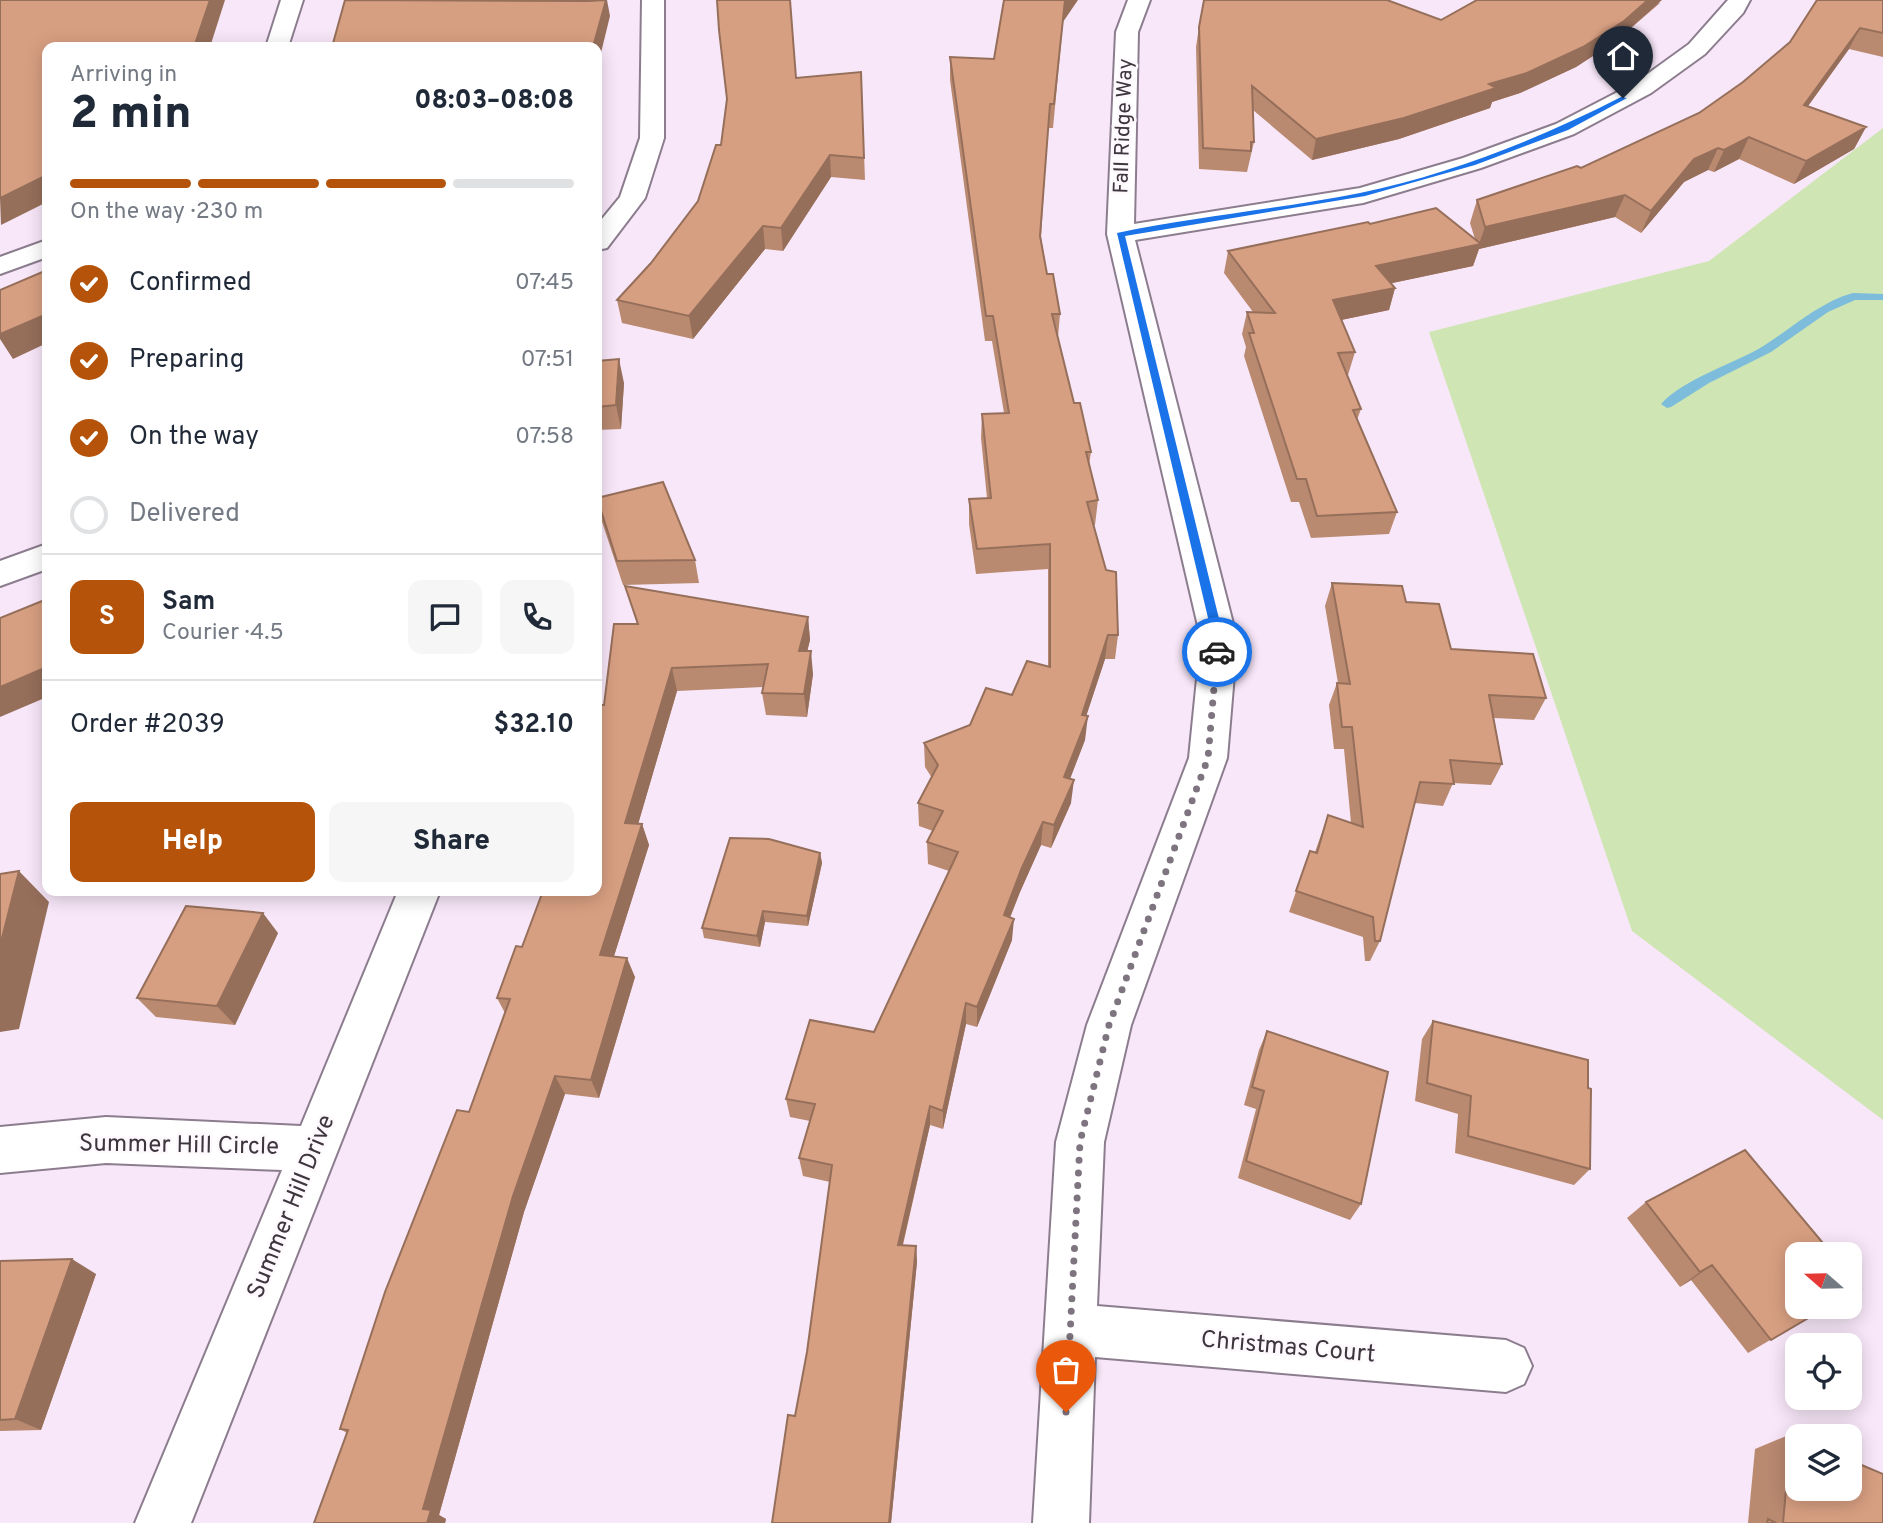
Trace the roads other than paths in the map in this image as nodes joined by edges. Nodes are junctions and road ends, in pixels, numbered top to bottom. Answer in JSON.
{"nodes":[{"id":1,"x":292,"y":0,"type":"edge"},
{"id":2,"x":653,"y":0,"type":"edge"},
{"id":3,"x":1139,"y":0,"type":"edge"},
{"id":4,"x":1739,"y":0,"type":"edge"},
{"id":5,"x":279,"y":42,"type":"edge"},
{"id":6,"x":1120,"y":234,"type":"junction"},
{"id":7,"x":602,"y":236,"type":"edge"},
{"id":8,"x":42,"y":250,"type":"edge"},
{"id":9,"x":0,"y":266,"type":"edge"},
{"id":10,"x":42,"y":558,"type":"edge"},
{"id":11,"x":0,"y":574,"type":"edge"},
{"id":12,"x":417,"y":896,"type":"edge"},
{"id":13,"x":316,"y":1149,"type":"junction"},
{"id":14,"x":0,"y":1150,"type":"edge"},
{"id":15,"x":1069,"y":1329,"type":"junction"},
{"id":16,"x":1506,"y":1366,"type":"dead end"},
{"id":17,"x":163,"y":1523,"type":"edge"},
{"id":18,"x":1061,"y":1523,"type":"edge"}],
"edges":[{"from":1,"to":5,"type":"street"},
{"from":2,"to":7,"type":"street"},
{"from":3,"to":6,"type":"street","name":"Fall Ridge Way"},
{"from":4,"to":6,"type":"street"},
{"from":6,"to":15,"type":"street","name":"Fall Ridge Way"},
{"from":8,"to":9,"type":"street"},
{"from":10,"to":11,"type":"street"},
{"from":12,"to":13,"type":"street","name":"Summer Hill Drive"},
{"from":13,"to":14,"type":"street","name":"Summer Hill Circle"},
{"from":13,"to":17,"type":"street","name":"Summer Hill Drive"},
{"from":15,"to":16,"type":"street","name":"Christmas Court"},
{"from":15,"to":18,"type":"street","name":"Fall Ridge Way"}]}
